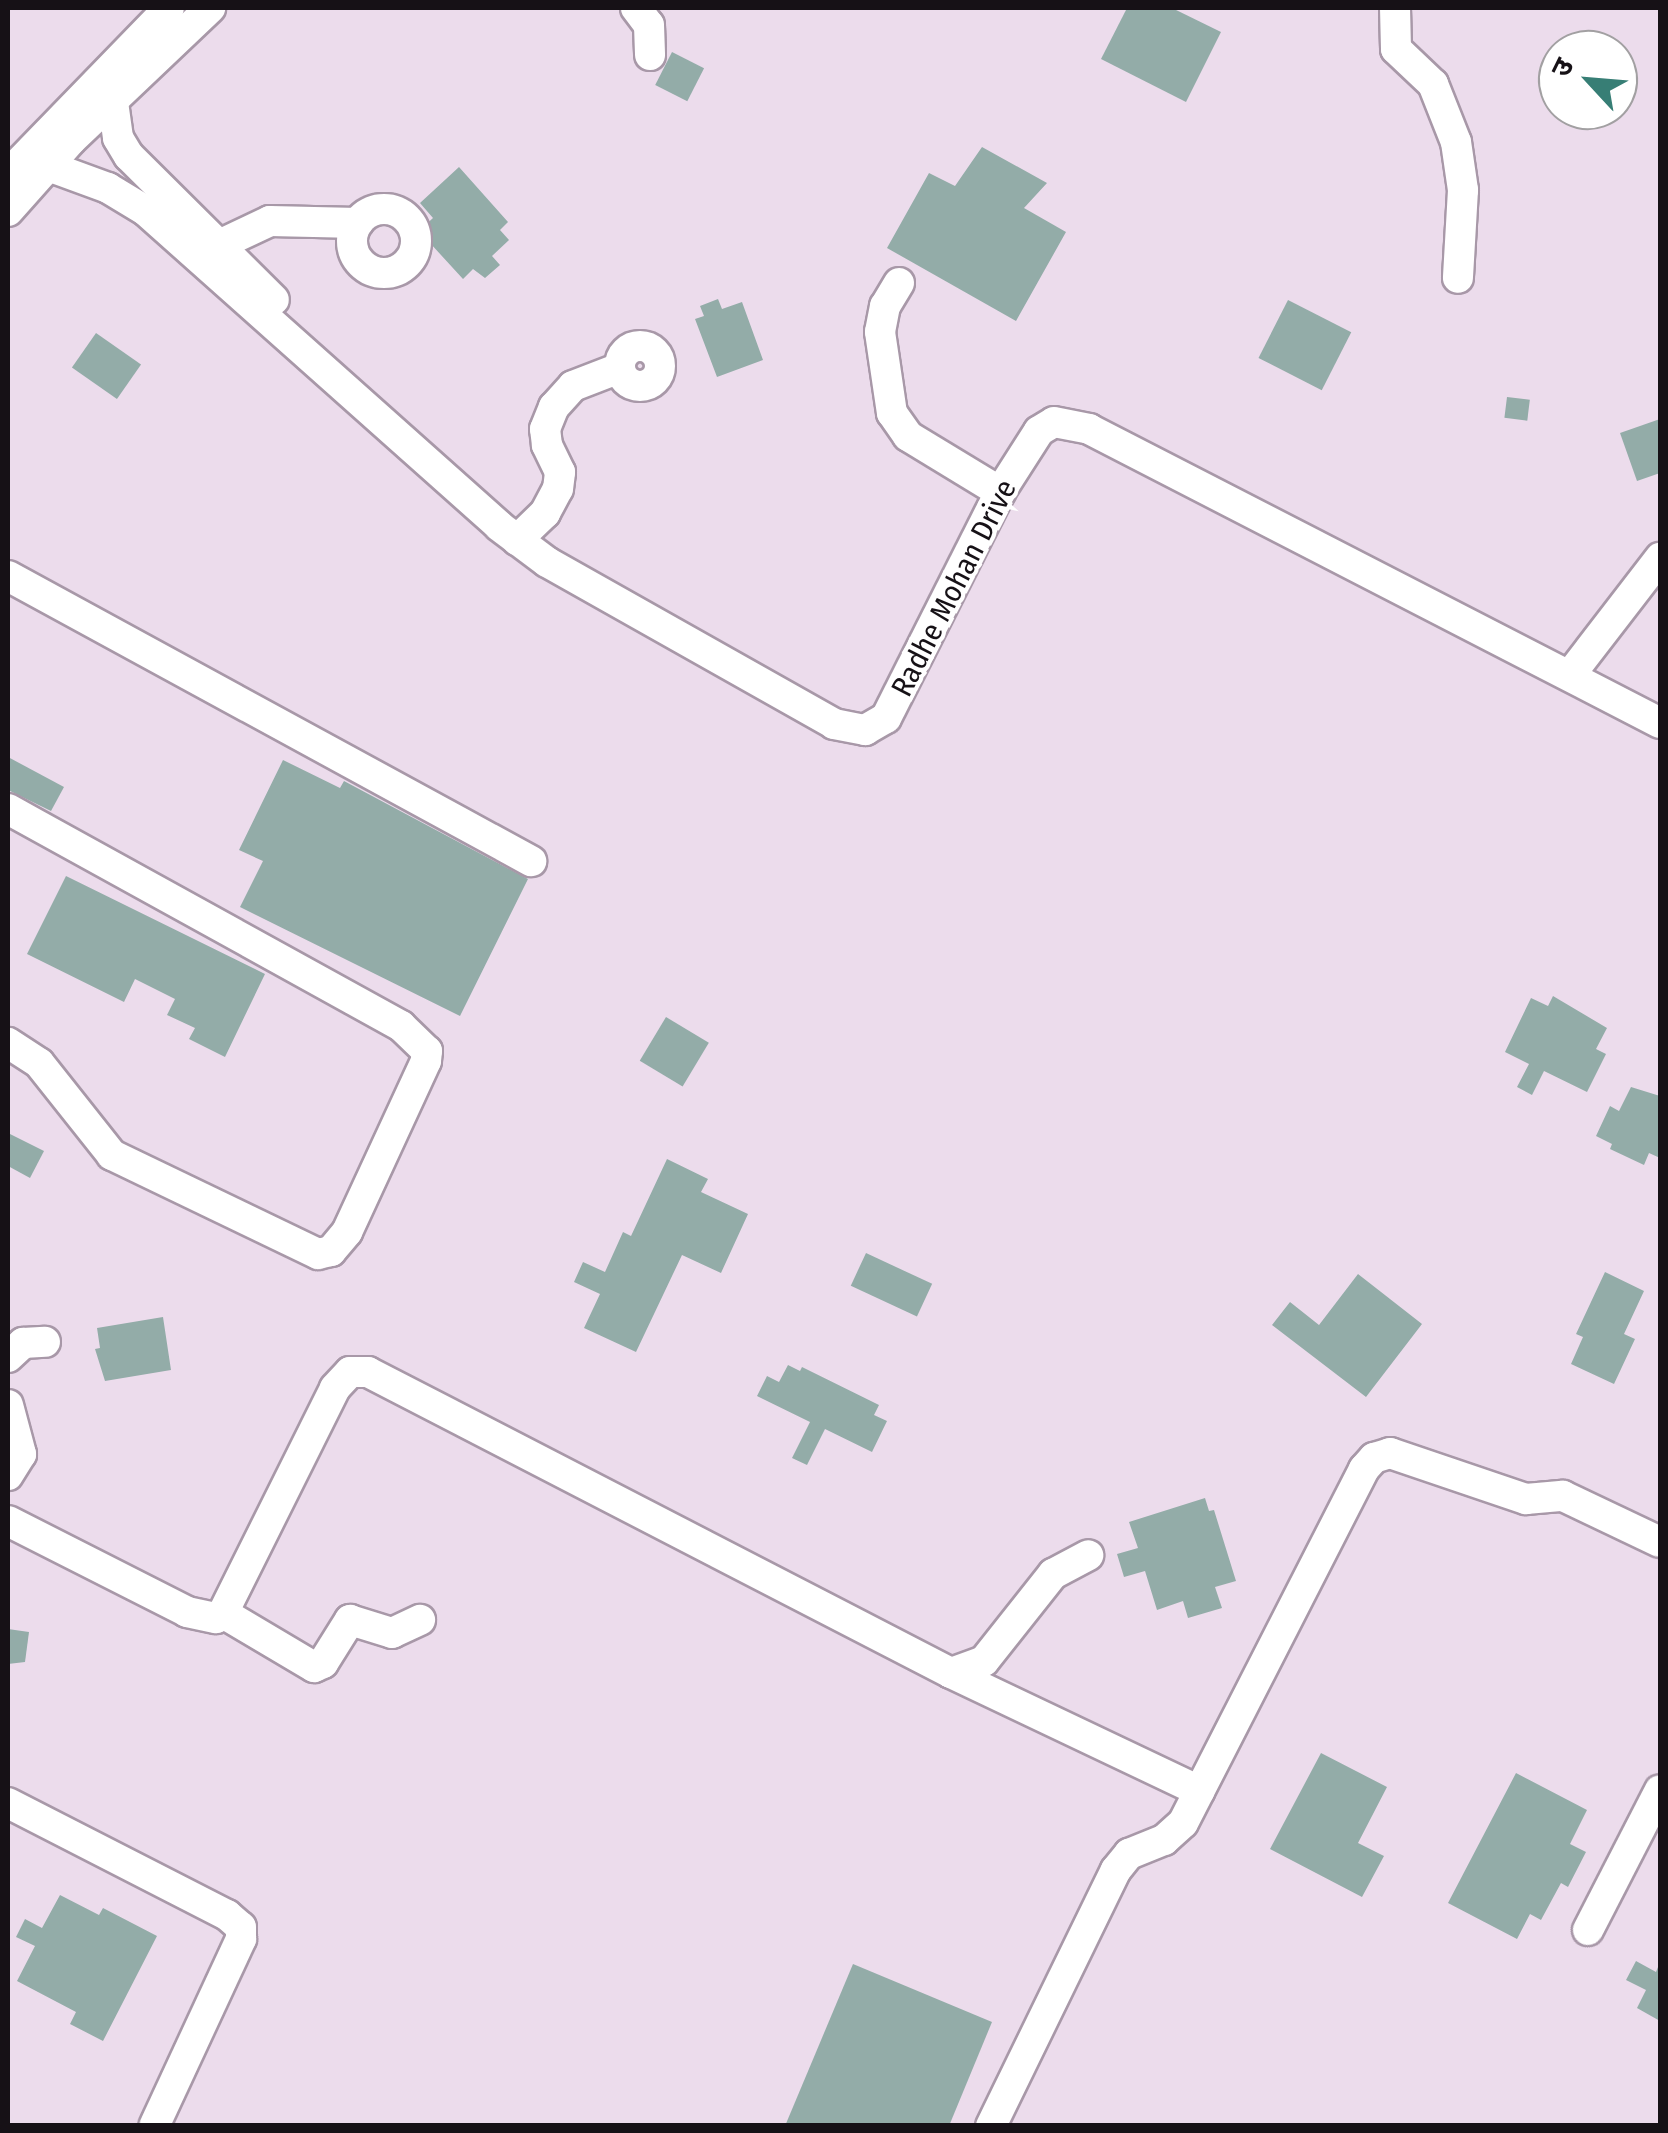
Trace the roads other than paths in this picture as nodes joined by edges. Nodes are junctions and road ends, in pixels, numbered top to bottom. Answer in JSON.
{"nodes":[{"id":1,"x":170,"y":8,"type":"edge"},
{"id":2,"x":210,"y":8,"type":"edge"},
{"id":3,"x":636,"y":8,"type":"edge"},
{"id":4,"x":1396,"y":8,"type":"edge"},
{"id":5,"x":650,"y":55,"type":"dead end"},
{"id":6,"x":114,"y":102,"type":"junction"},
{"id":7,"x":48,"y":166,"type":"junction"},
{"id":8,"x":8,"y":174,"type":"edge"},
{"id":9,"x":8,"y":211,"type":"edge"},
{"id":10,"x":358,"y":223,"type":"dead end"},
{"id":11,"x":219,"y":245,"type":"junction"},
{"id":12,"x":1458,"y":278,"type":"dead end"},
{"id":13,"x":899,"y":283,"type":"dead end"},
{"id":14,"x":322,"y":368,"type":"junction"},
{"id":15,"x":620,"y":368,"type":"dead end"},
{"id":16,"x":1000,"y":492,"type":"junction"},
{"id":17,"x":517,"y":540,"type":"junction"},
{"id":18,"x":1660,"y":558,"type":"edge"},
{"id":19,"x":8,"y":576,"type":"edge"},
{"id":20,"x":1570,"y":675,"type":"junction"},
{"id":21,"x":1660,"y":723,"type":"edge"},
{"id":22,"x":8,"y":809,"type":"edge"},
{"id":23,"x":531,"y":861,"type":"dead end"},
{"id":24,"x":8,"y":1043,"type":"edge"},
{"id":25,"x":45,"y":1342,"type":"dead end"},
{"id":26,"x":8,"y":1357,"type":"edge"},
{"id":27,"x":8,"y":1405,"type":"edge"},
{"id":28,"x":8,"y":1475,"type":"edge"},
{"id":29,"x":8,"y":1521,"type":"edge"},
{"id":30,"x":1660,"y":1542,"type":"edge"},
{"id":31,"x":1088,"y":1556,"type":"dead end"},
{"id":32,"x":223,"y":1614,"type":"junction"},
{"id":33,"x":420,"y":1620,"type":"dead end"},
{"id":34,"x":951,"y":1673,"type":"junction"},
{"id":35,"x":1660,"y":1790,"type":"edge"},
{"id":36,"x":1199,"y":1791,"type":"junction"},
{"id":37,"x":8,"y":1803,"type":"edge"},
{"id":38,"x":1588,"y":1930,"type":"dead end"},
{"id":39,"x":154,"y":2126,"type":"edge"},
{"id":40,"x":991,"y":2126,"type":"edge"}],
"edges":[{"from":1,"to":8,"type":"street"},
{"from":2,"to":6,"type":"street"},
{"from":3,"to":5,"type":"street"},
{"from":4,"to":12,"type":"street"},
{"from":6,"to":7,"type":"street"},
{"from":6,"to":11,"type":"street"},
{"from":7,"to":9,"type":"street"},
{"from":7,"to":14,"type":"street","name":"Radhe Mohan Drive"},
{"from":10,"to":11,"type":"street"},
{"from":11,"to":14,"type":"street"},
{"from":13,"to":16,"type":"street"},
{"from":14,"to":17,"type":"street","name":"Radhe Mohan Drive"},
{"from":15,"to":17,"type":"street"},
{"from":16,"to":17,"type":"street","name":"Radhe Mohan Drive"},
{"from":16,"to":20,"type":"street","name":"Radhe Mohan Drive"},
{"from":18,"to":20,"type":"street"},
{"from":19,"to":23,"type":"street"},
{"from":20,"to":21,"type":"street","name":"Radhe Mohan Drive"},
{"from":22,"to":24,"type":"street"},
{"from":25,"to":26,"type":"street"},
{"from":27,"to":28,"type":"street"},
{"from":29,"to":32,"type":"street"},
{"from":30,"to":36,"type":"street"},
{"from":31,"to":34,"type":"street"},
{"from":32,"to":33,"type":"street"},
{"from":32,"to":34,"type":"street"},
{"from":34,"to":36,"type":"street"},
{"from":35,"to":38,"type":"street"},
{"from":36,"to":40,"type":"street"},
{"from":37,"to":39,"type":"street"}]}
